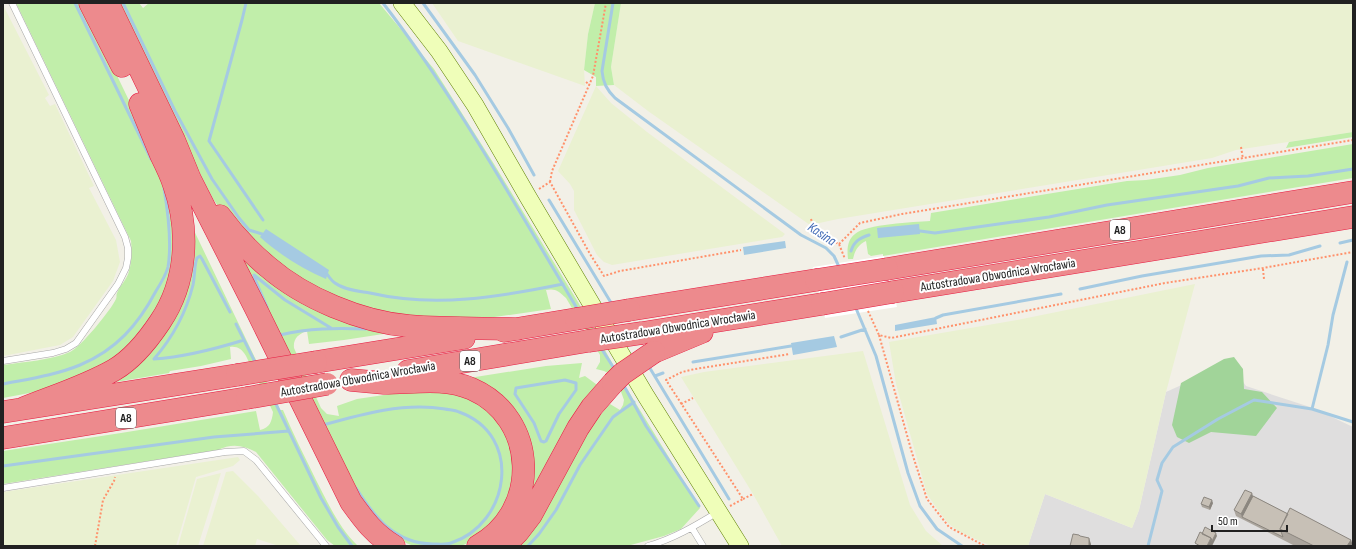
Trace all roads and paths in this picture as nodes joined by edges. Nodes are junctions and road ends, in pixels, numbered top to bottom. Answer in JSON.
{"nodes":[{"id":1,"x":12,"y":3,"type":"edge"},
{"id":2,"x":90,"y":3,"type":"edge"},
{"id":3,"x":108,"y":3,"type":"edge"},
{"id":4,"x":402,"y":3,"type":"edge"},
{"id":5,"x":606,"y":3,"type":"edge"},
{"id":6,"x":586,"y":82,"type":"dead end"},
{"id":7,"x":590,"y":85,"type":"junction"},
{"id":8,"x":140,"y":104,"type":"junction"},
{"id":9,"x":174,"y":140,"type":"junction"},
{"id":10,"x":1353,"y":140,"type":"edge"},
{"id":11,"x":1241,"y":147,"type":"dead end"},
{"id":12,"x":1243,"y":159,"type":"junction"},
{"id":13,"x":550,"y":182,"type":"junction"},
{"id":14,"x":1353,"y":192,"type":"edge"},
{"id":15,"x":528,"y":197,"type":"junction"},
{"id":16,"x":1353,"y":217,"type":"edge"},
{"id":17,"x":811,"y":219,"type":"dead end"},
{"id":18,"x":839,"y":244,"type":"junction"},
{"id":19,"x":741,"y":250,"type":"dead end"},
{"id":20,"x":1353,"y":252,"type":"edge"},
{"id":21,"x":848,"y":265,"type":"dead end"},
{"id":22,"x":1263,"y":268,"type":"junction"},
{"id":23,"x":1264,"y":279,"type":"dead end"},
{"id":24,"x":866,"y":307,"type":"dead end"},
{"id":25,"x":737,"y":318,"type":"junction"},
{"id":26,"x":518,"y":329,"type":"junction"},
{"id":27,"x":879,"y":335,"type":"junction"},
{"id":28,"x":790,"y":354,"type":"dead end"},
{"id":29,"x":3,"y":361,"type":"edge"},
{"id":30,"x":351,"y":380,"type":"junction"},
{"id":31,"x":693,"y":398,"type":"dead end"},
{"id":32,"x":681,"y":404,"type":"junction"},
{"id":33,"x":24,"y":408,"type":"junction"},
{"id":34,"x":3,"y":412,"type":"edge"},
{"id":35,"x":3,"y":438,"type":"edge"},
{"id":36,"x":115,"y":470,"type":"junction"},
{"id":37,"x":3,"y":488,"type":"edge"},
{"id":38,"x":752,"y":494,"type":"dead end"},
{"id":39,"x":743,"y":499,"type":"junction"},
{"id":40,"x":718,"y":512,"type":"junction"},
{"id":41,"x":692,"y":528,"type":"junction"},
{"id":42,"x":324,"y":545,"type":"edge"},
{"id":43,"x":95,"y":546,"type":"edge"},
{"id":44,"x":369,"y":546,"type":"edge"},
{"id":45,"x":394,"y":546,"type":"edge"},
{"id":46,"x":478,"y":546,"type":"edge"},
{"id":47,"x":504,"y":546,"type":"edge"},
{"id":48,"x":648,"y":546,"type":"edge"},
{"id":49,"x":703,"y":546,"type":"edge"},
{"id":50,"x":740,"y":546,"type":"edge"},
{"id":51,"x":985,"y":546,"type":"edge"}],
"edges":[{"from":1,"to":29,"type":"lane"},
{"from":2,"to":8,"type":"highway"},
{"from":3,"to":9,"type":"highway"},
{"from":4,"to":15,"type":"main road"},
{"from":5,"to":7,"type":"path"},
{"from":6,"to":7,"type":"path"},
{"from":7,"to":13,"type":"path"},
{"from":8,"to":33,"type":"highway"},
{"from":8,"to":44,"type":"highway"},
{"from":9,"to":26,"type":"highway"},
{"from":9,"to":45,"type":"highway"},
{"from":10,"to":12,"type":"path"},
{"from":11,"to":12,"type":"path"},
{"from":12,"to":18,"type":"path"},
{"from":13,"to":15,"type":"path"},
{"from":13,"to":19,"type":"path"},
{"from":14,"to":26,"type":"highway","name":"Autostradowa Obwodnica Wrocławia","number":"A8","bridge":true},
{"from":15,"to":40,"type":"main road"},
{"from":16,"to":25,"type":"highway","name":"Autostradowa Obwodnica Wrocławia","number":"A8","bridge":true},
{"from":17,"to":18,"type":"path"},
{"from":18,"to":21,"type":"path"},
{"from":20,"to":22,"type":"path"},
{"from":22,"to":23,"type":"path"},
{"from":22,"to":27,"type":"path"},
{"from":24,"to":27,"type":"path"},
{"from":25,"to":30,"type":"highway","name":"Autostradowa Obwodnica Wrocławia","number":"A8","bridge":true},
{"from":25,"to":47,"type":"highway","bridge":true},
{"from":26,"to":33,"type":"highway","name":"Autostradowa Obwodnica Wrocławia","number":"A8","bridge":true},
{"from":27,"to":51,"type":"path"},
{"from":28,"to":32,"type":"path"},
{"from":30,"to":35,"type":"highway","name":"Autostradowa Obwodnica Wrocławia","number":"A8","bridge":true},
{"from":30,"to":46,"type":"highway"},
{"from":31,"to":32,"type":"path"},
{"from":32,"to":39,"type":"path"},
{"from":33,"to":34,"type":"highway","name":"Autostradowa Obwodnica Wrocławia","number":"A8"},
{"from":36,"to":37,"type":"lane"},
{"from":36,"to":42,"type":"lane"},
{"from":36,"to":43,"type":"path"},
{"from":38,"to":39,"type":"path"},
{"from":39,"to":40,"type":"path"},
{"from":40,"to":41,"type":"lane"},
{"from":40,"to":50,"type":"main road"},
{"from":41,"to":48,"type":"lane"},
{"from":41,"to":49,"type":"lane"}]}
